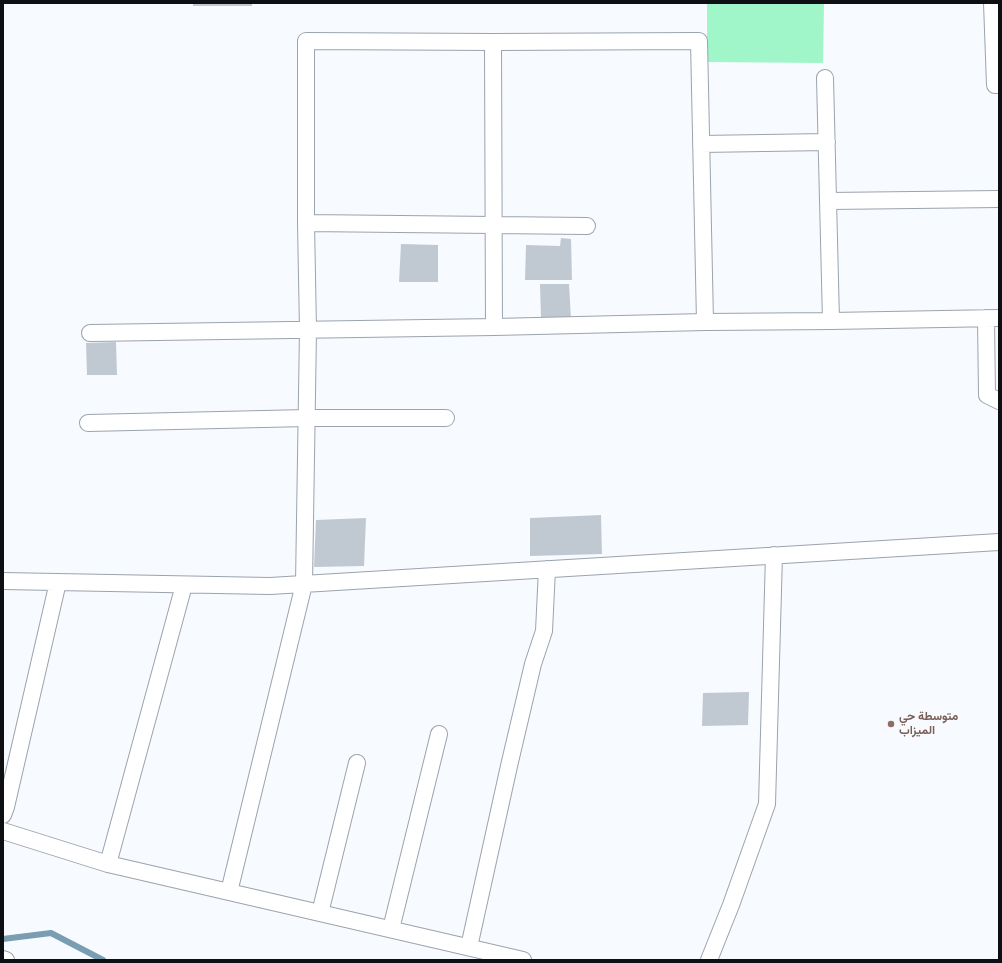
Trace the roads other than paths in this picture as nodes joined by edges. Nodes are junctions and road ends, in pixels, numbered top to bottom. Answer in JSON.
{"nodes":[{"id":1,"x":992,"y":3,"type":"edge"},
{"id":2,"x":493,"y":42,"type":"junction"},
{"id":3,"x":825,"y":78,"type":"dead end"},
{"id":4,"x":999,"y":85,"type":"edge"},
{"id":5,"x":827,"y":142,"type":"junction"},
{"id":6,"x":701,"y":144,"type":"junction"},
{"id":7,"x":999,"y":199,"type":"edge"},
{"id":8,"x":829,"y":200,"type":"junction"},
{"id":9,"x":306,"y":223,"type":"junction"},
{"id":10,"x":494,"y":225,"type":"junction"},
{"id":11,"x":587,"y":226,"type":"dead end"},
{"id":12,"x":992,"y":318,"type":"edge"},
{"id":13,"x":832,"y":321,"type":"junction"},
{"id":14,"x":705,"y":322,"type":"junction"},
{"id":15,"x":494,"y":327,"type":"junction"},
{"id":16,"x":308,"y":330,"type":"junction"},
{"id":17,"x":90,"y":332,"type":"dead end"},
{"id":18,"x":999,"y":401,"type":"edge"},
{"id":19,"x":307,"y":418,"type":"junction"},
{"id":20,"x":446,"y":418,"type":"dead end"},
{"id":21,"x":88,"y":423,"type":"dead end"},
{"id":22,"x":999,"y":542,"type":"edge"},
{"id":23,"x":774,"y":555,"type":"junction"},
{"id":24,"x":548,"y":569,"type":"junction"},
{"id":25,"x":3,"y":581,"type":"edge"},
{"id":26,"x":58,"y":582,"type":"junction"},
{"id":27,"x":184,"y":584,"type":"junction"},
{"id":28,"x":304,"y":584,"type":"junction"},
{"id":29,"x":440,"y":734,"type":"dead end"},
{"id":30,"x":357,"y":763,"type":"dead end"},
{"id":31,"x":4,"y":809,"type":"edge"},
{"id":32,"x":3,"y":831,"type":"edge"},
{"id":33,"x":108,"y":864,"type":"junction"},
{"id":34,"x":229,"y":892,"type":"junction"},
{"id":35,"x":320,"y":913,"type":"junction"},
{"id":36,"x":391,"y":929,"type":"junction"},
{"id":37,"x":469,"y":948,"type":"junction"},
{"id":38,"x":3,"y":959,"type":"edge"},
{"id":39,"x":6,"y":960,"type":"edge"},
{"id":40,"x":524,"y":960,"type":"edge"},
{"id":41,"x":709,"y":960,"type":"edge"}],
"edges":[{"from":1,"to":4,"type":"street"},
{"from":2,"to":6,"type":"street"},
{"from":2,"to":9,"type":"street"},
{"from":2,"to":10,"type":"street"},
{"from":3,"to":5,"type":"street"},
{"from":5,"to":6,"type":"street"},
{"from":5,"to":8,"type":"street"},
{"from":6,"to":14,"type":"street"},
{"from":7,"to":8,"type":"street"},
{"from":8,"to":13,"type":"street"},
{"from":9,"to":10,"type":"street"},
{"from":9,"to":16,"type":"street"},
{"from":10,"to":11,"type":"street"},
{"from":10,"to":15,"type":"street"},
{"from":12,"to":13,"type":"street"},
{"from":12,"to":18,"type":"street"},
{"from":13,"to":14,"type":"street"},
{"from":14,"to":15,"type":"street"},
{"from":15,"to":16,"type":"street"},
{"from":16,"to":17,"type":"street"},
{"from":16,"to":19,"type":"street"},
{"from":19,"to":20,"type":"street"},
{"from":19,"to":21,"type":"street"},
{"from":19,"to":28,"type":"street"},
{"from":22,"to":23,"type":"street"},
{"from":23,"to":24,"type":"street"},
{"from":23,"to":41,"type":"street"},
{"from":24,"to":28,"type":"street"},
{"from":24,"to":37,"type":"street"},
{"from":25,"to":26,"type":"street"},
{"from":26,"to":27,"type":"street"},
{"from":26,"to":31,"type":"street"},
{"from":27,"to":28,"type":"street"},
{"from":27,"to":33,"type":"street"},
{"from":28,"to":34,"type":"street"},
{"from":29,"to":36,"type":"street"},
{"from":30,"to":35,"type":"street"},
{"from":32,"to":33,"type":"street"},
{"from":33,"to":34,"type":"street"},
{"from":34,"to":35,"type":"street"},
{"from":35,"to":36,"type":"street"},
{"from":36,"to":37,"type":"street"},
{"from":37,"to":40,"type":"street"},
{"from":38,"to":39,"type":"street"}]}
